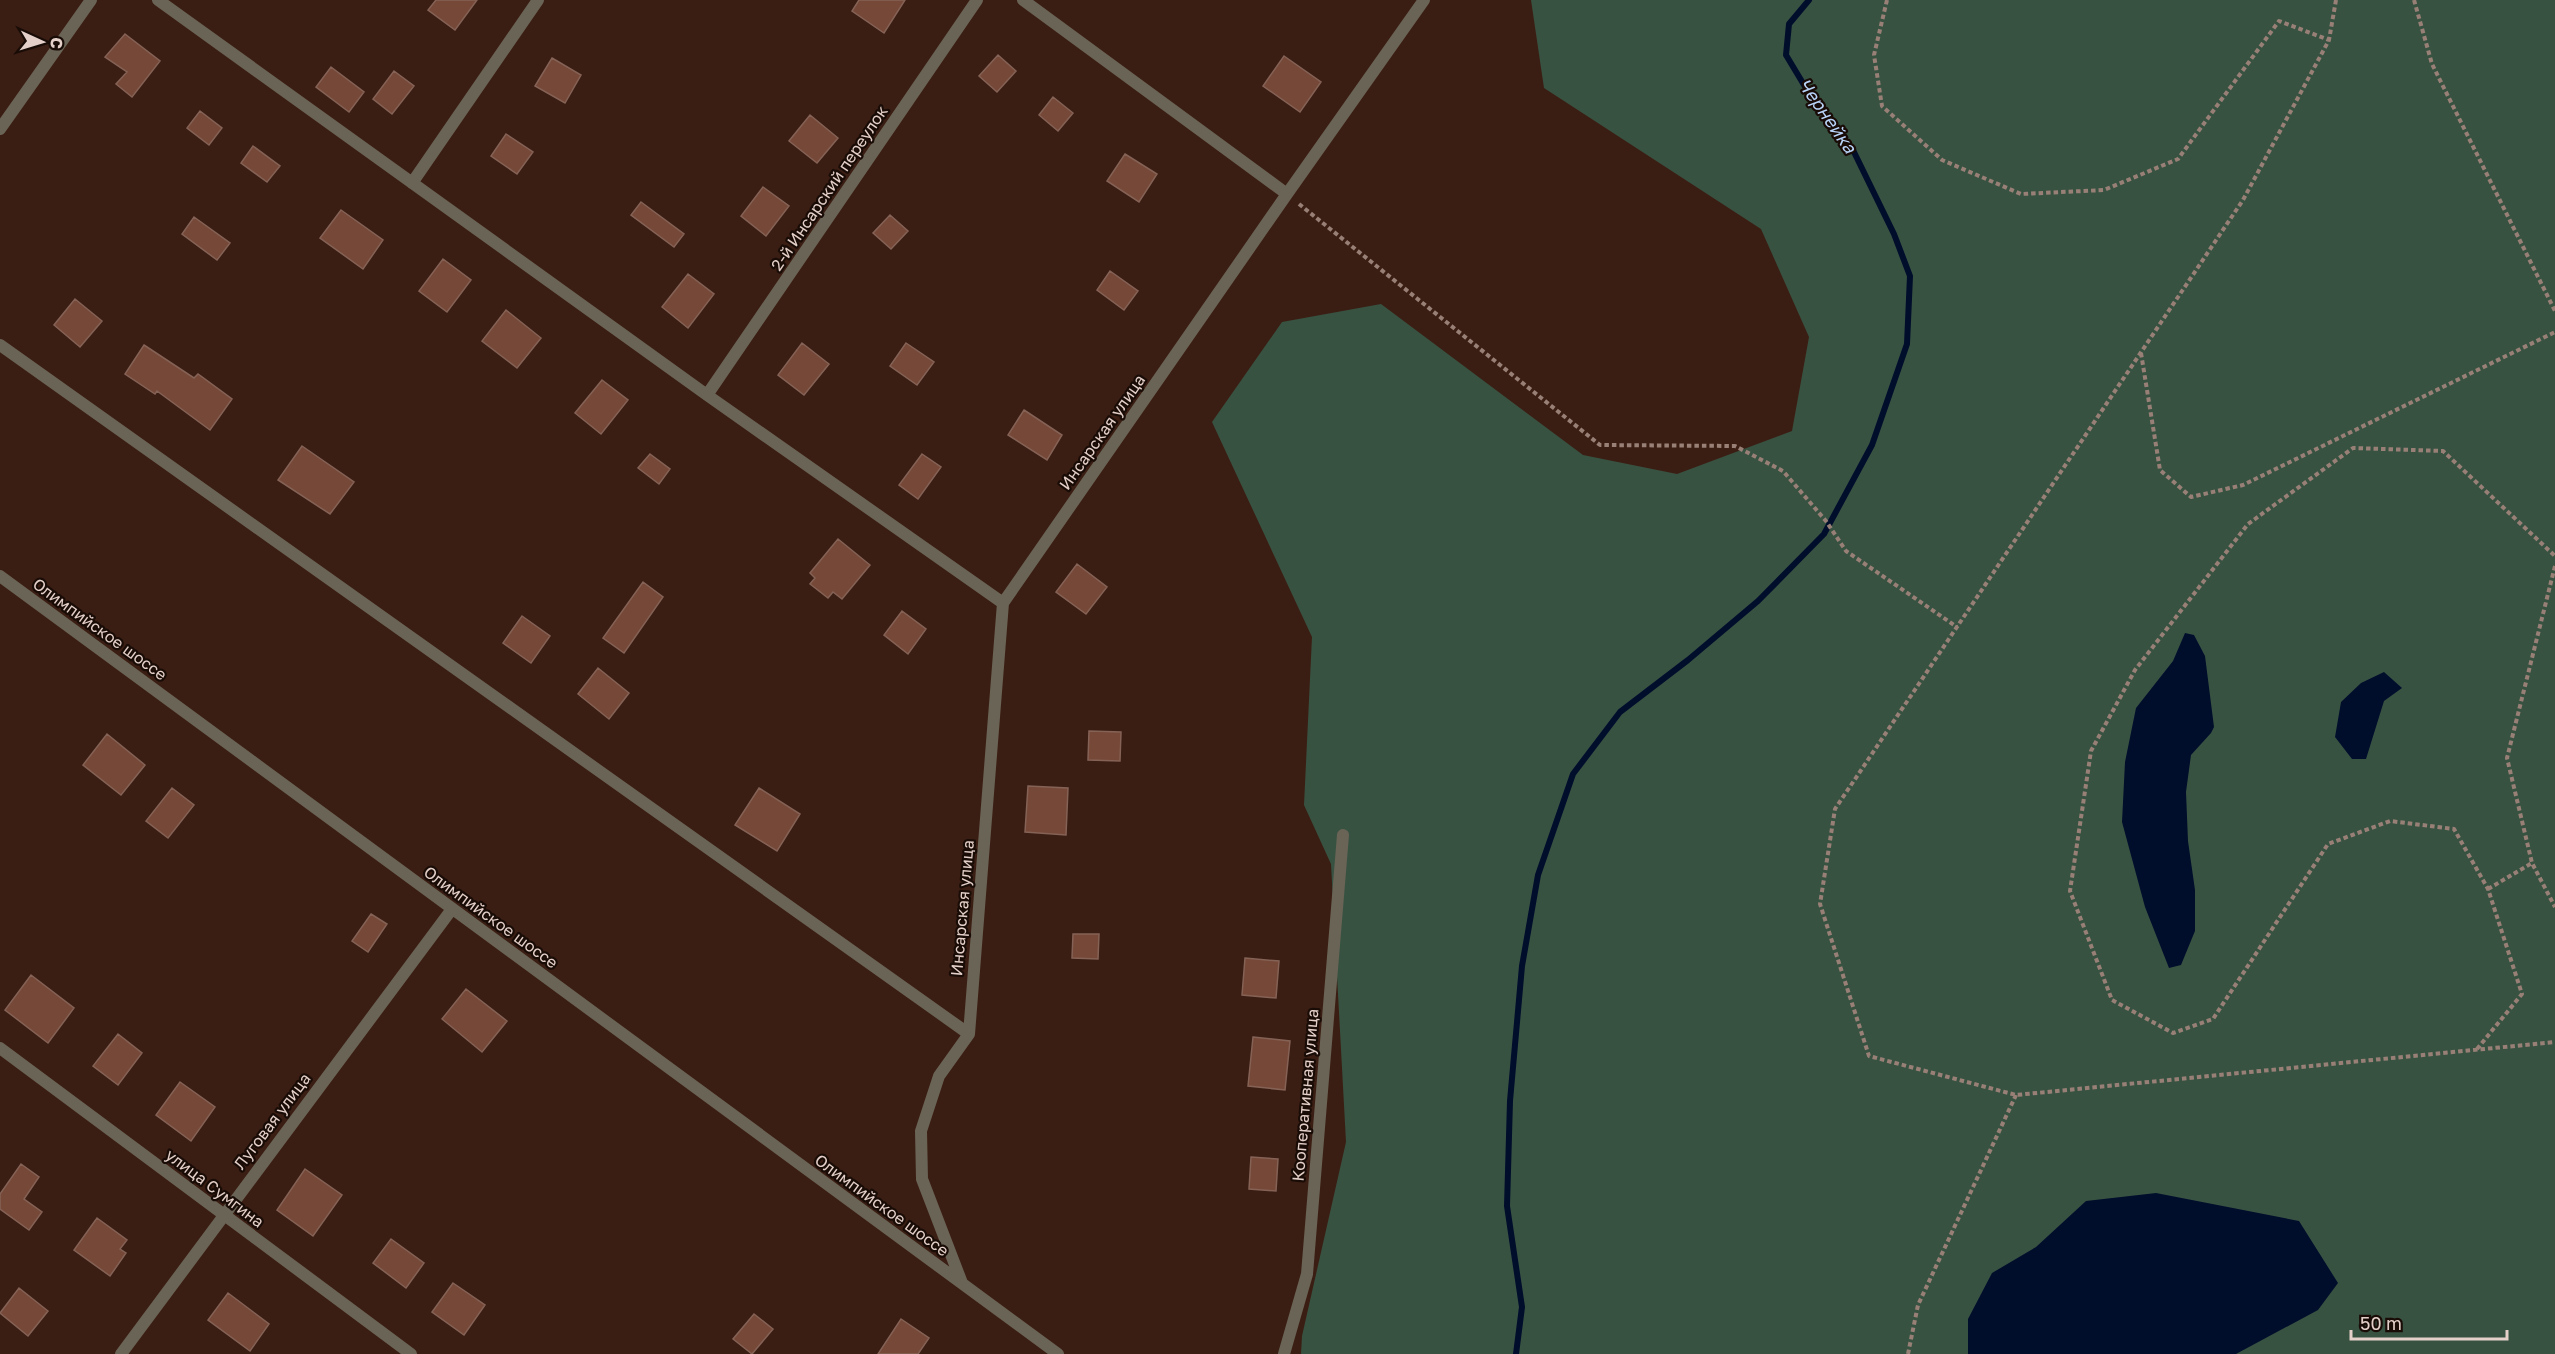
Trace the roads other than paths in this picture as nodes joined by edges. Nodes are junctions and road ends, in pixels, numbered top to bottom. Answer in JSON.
{"nodes":[{"id":1,"x":91,"y":0,"type":"edge"},
{"id":2,"x":158,"y":0,"type":"edge"},
{"id":3,"x":538,"y":0,"type":"edge"},
{"id":4,"x":977,"y":0,"type":"edge"},
{"id":5,"x":1023,"y":0,"type":"edge"},
{"id":6,"x":1424,"y":0,"type":"edge"},
{"id":7,"x":0,"y":129,"type":"edge"},
{"id":8,"x":412,"y":183,"type":"junction"},
{"id":9,"x":1287,"y":194,"type":"junction"},
{"id":10,"x":0,"y":345,"type":"edge"},
{"id":11,"x":707,"y":395,"type":"junction"},
{"id":12,"x":0,"y":576,"type":"edge"},
{"id":13,"x":1003,"y":603,"type":"junction"},
{"id":14,"x":1343,"y":835,"type":"dead end"},
{"id":15,"x":452,"y":909,"type":"junction"},
{"id":16,"x":969,"y":1034,"type":"junction"},
{"id":17,"x":0,"y":1048,"type":"edge"},
{"id":18,"x":223,"y":1215,"type":"junction"},
{"id":19,"x":962,"y":1284,"type":"junction"},
{"id":20,"x":121,"y":1354,"type":"edge"},
{"id":21,"x":411,"y":1354,"type":"edge"},
{"id":22,"x":1059,"y":1354,"type":"edge"},
{"id":23,"x":1284,"y":1354,"type":"edge"}],
"edges":[{"from":1,"to":7,"type":"street"},
{"from":2,"to":8,"type":"street"},
{"from":3,"to":8,"type":"street"},
{"from":4,"to":11,"type":"street","name":"2-й Инсарский переулок"},
{"from":5,"to":9,"type":"street"},
{"from":6,"to":9,"type":"street","name":"Инсарская улица"},
{"from":8,"to":11,"type":"street"},
{"from":9,"to":13,"type":"street","name":"Инсарская улица"},
{"from":10,"to":16,"type":"street"},
{"from":11,"to":13,"type":"street"},
{"from":12,"to":15,"type":"street","name":"Олимпийское шоссе"},
{"from":13,"to":16,"type":"street","name":"Инсарская улица"},
{"from":14,"to":23,"type":"street","name":"Кооперативная улица"},
{"from":15,"to":18,"type":"street","name":"Луговая улица"},
{"from":15,"to":19,"type":"street","name":"Олимпийское шоссе"},
{"from":16,"to":19,"type":"street"},
{"from":17,"to":18,"type":"street","name":"улица Сумгина"},
{"from":18,"to":20,"type":"street","name":"Луговая улица"},
{"from":18,"to":21,"type":"street","name":"улица Сумгина"},
{"from":19,"to":22,"type":"street","name":"Олимпийское шоссе"}]}
